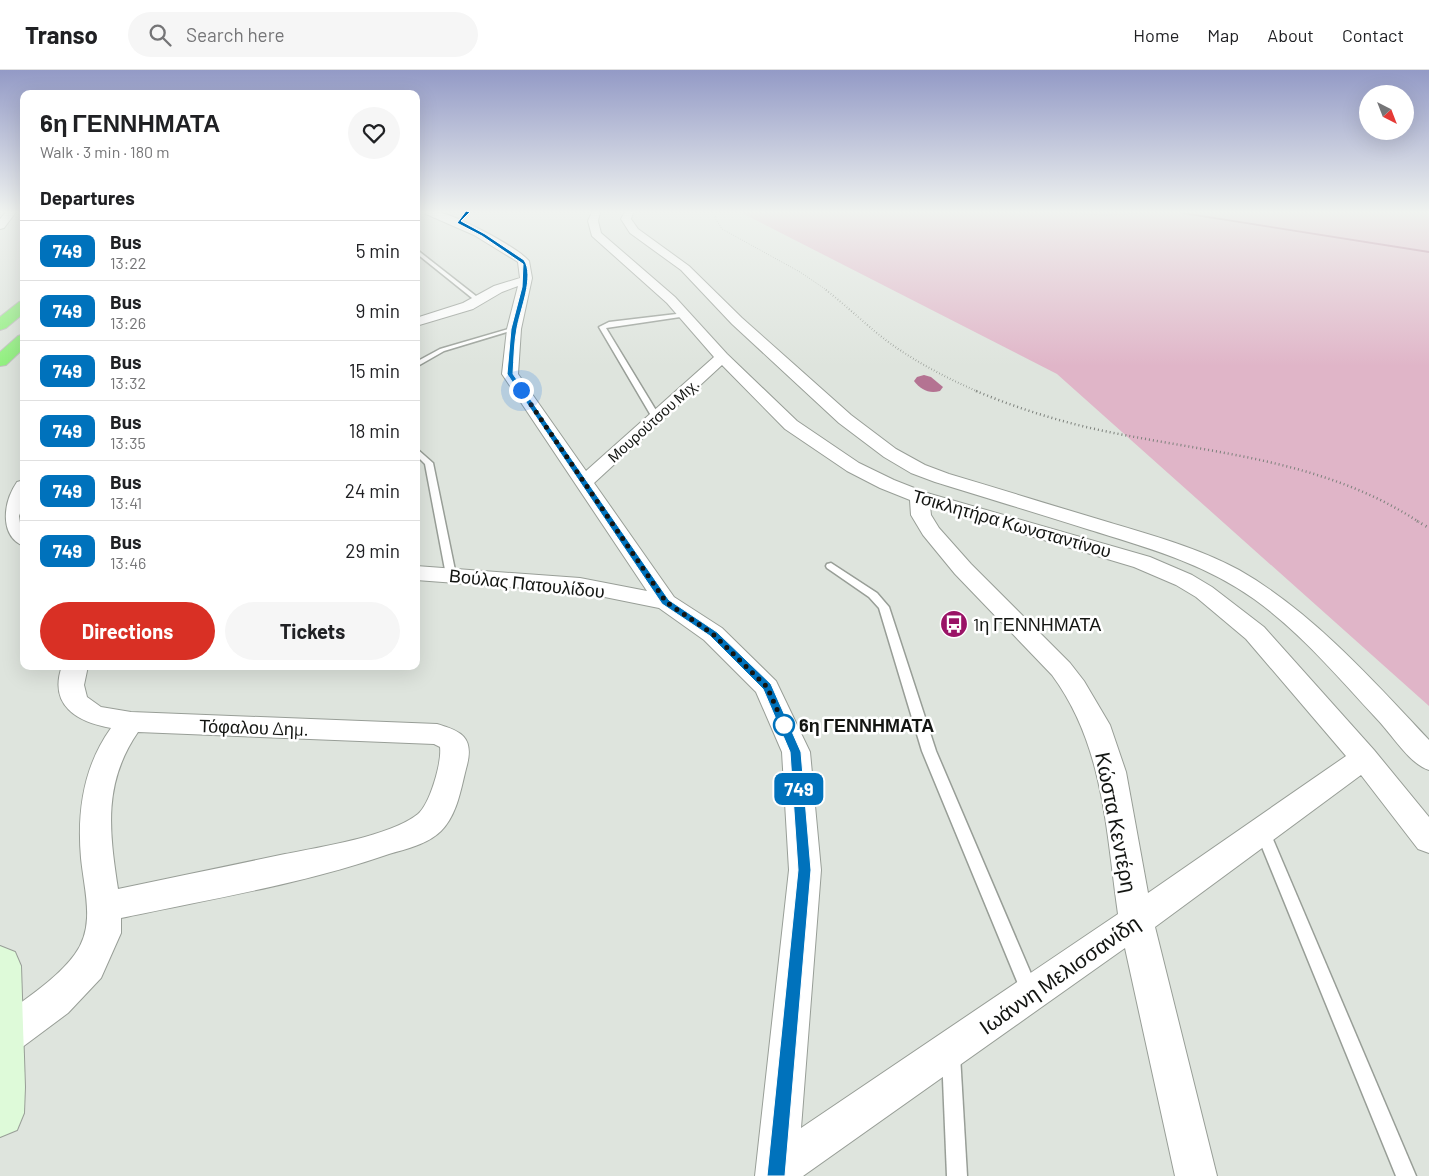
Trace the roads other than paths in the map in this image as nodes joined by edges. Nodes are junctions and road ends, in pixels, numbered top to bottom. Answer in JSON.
{"nodes":[{"id":1,"x":433,"y":264,"type":"edge"},
{"id":2,"x":525,"y":264,"type":"edge"},
{"id":3,"x":630,"y":264,"type":"edge"},
{"id":4,"x":679,"y":264,"type":"edge"},
{"id":5,"x":525,"y":280,"type":"junction"},
{"id":6,"x":479,"y":301,"type":"junction"},
{"id":7,"x":20,"y":308,"type":"edge"},
{"id":8,"x":685,"y":315,"type":"junction"},
{"id":9,"x":420,"y":321,"type":"edge"},
{"id":10,"x":0,"y":325,"type":"edge"},
{"id":11,"x":514,"y":329,"type":"junction"},
{"id":12,"x":20,"y":343,"type":"edge"},
{"id":13,"x":722,"y":358,"type":"junction"},
{"id":14,"x":0,"y":361,"type":"edge"},
{"id":15,"x":420,"y":363,"type":"edge"},
{"id":16,"x":656,"y":417,"type":"junction"},
{"id":17,"x":420,"y":454,"type":"edge"},
{"id":18,"x":584,"y":483,"type":"junction"},
{"id":19,"x":20,"y":492,"type":"edge"},
{"id":20,"x":920,"y":497,"type":"junction"},
{"id":21,"x":19,"y":538,"type":"edge"},
{"id":22,"x":831,"y":566,"type":"dead end"},
{"id":23,"x":420,"y":573,"type":"edge"},
{"id":24,"x":451,"y":575,"type":"junction"},
{"id":25,"x":666,"y":602,"type":"junction"},
{"id":26,"x":73,"y":670,"type":"edge"},
{"id":27,"x":131,"y":722,"type":"junction"},
{"id":28,"x":1364,"y":758,"type":"junction"},
{"id":29,"x":1429,"y":759,"type":"edge"},
{"id":30,"x":1262,"y":830,"type":"junction"},
{"id":31,"x":1429,"y":840,"type":"edge"},
{"id":32,"x":104,"y":907,"type":"junction"},
{"id":33,"x":1136,"y":921,"type":"junction"},
{"id":34,"x":0,"y":966,"type":"edge"},
{"id":35,"x":1030,"y":994,"type":"junction"},
{"id":36,"x":0,"y":1041,"type":"edge"},
{"id":37,"x":951,"y":1048,"type":"junction"},
{"id":38,"x":0,"y":1113,"type":"edge"},
{"id":39,"x":777,"y":1173,"type":"edge"},
{"id":40,"x":957,"y":1176,"type":"edge"},
{"id":41,"x":1196,"y":1176,"type":"edge"},
{"id":42,"x":1406,"y":1176,"type":"edge"}],
"edges":[{"from":1,"to":6,"type":"lane"},
{"from":2,"to":5,"type":"street"},
{"from":3,"to":8,"type":"street","name":"Τσικλητήρα Κωνσταντίνου"},
{"from":4,"to":29,"type":"street"},
{"from":5,"to":6,"type":"street"},
{"from":5,"to":11,"type":"street"},
{"from":6,"to":9,"type":"street"},
{"from":7,"to":10,"type":"highway"},
{"from":8,"to":13,"type":"street","name":"Τσικλητήρα Κωνσταντίνου"},
{"from":8,"to":16,"type":"lane"},
{"from":11,"to":15,"type":"lane"},
{"from":11,"to":18,"type":"street"},
{"from":12,"to":14,"type":"highway"},
{"from":13,"to":16,"type":"street","name":"Μουρούτσου Μιχ."},
{"from":13,"to":20,"type":"street","name":"Τσικλητήρα Κωνσταντίνου"},
{"from":16,"to":18,"type":"street","name":"Μουρούτσου Μιχ."},
{"from":17,"to":24,"type":"lane"},
{"from":18,"to":25,"type":"street"},
{"from":19,"to":21,"type":"street"},
{"from":20,"to":28,"type":"street","name":"Τσικλητήρα Κωνσταντίνου"},
{"from":20,"to":33,"type":"street","name":"Κώστα Κεντέρη"},
{"from":22,"to":35,"type":"lane"},
{"from":23,"to":24,"type":"street","name":"Βούλας Πατουλίδου"},
{"from":24,"to":25,"type":"street","name":"Βούλας Πατουλίδου"},
{"from":25,"to":39,"type":"street"},
{"from":26,"to":27,"type":"street","name":"Τόφαλου Δημ."},
{"from":27,"to":32,"type":"street"},
{"from":27,"to":32,"type":"street","name":"Τόφαλου Δημ."},
{"from":28,"to":30,"type":"street","name":"Ιωάννη Μελισσανίδη"},
{"from":28,"to":31,"type":"street","name":"Τσικλητήρα Κωνσταντίνου"},
{"from":30,"to":33,"type":"street","name":"Ιωάννη Μελισσανίδη"},
{"from":30,"to":42,"type":"lane"},
{"from":32,"to":36,"type":"street"},
{"from":33,"to":35,"type":"street","name":"Ιωάννη Μελισσανίδη"},
{"from":33,"to":41,"type":"street","name":"Κώστα Κεντέρη"},
{"from":34,"to":36,"type":"main road"},
{"from":35,"to":37,"type":"street","name":"Ιωάννη Μελισσανίδη"},
{"from":36,"to":38,"type":"main road"},
{"from":37,"to":39,"type":"street","name":"Ιωάννη Μελισσανίδη"},
{"from":37,"to":40,"type":"lane"}]}
